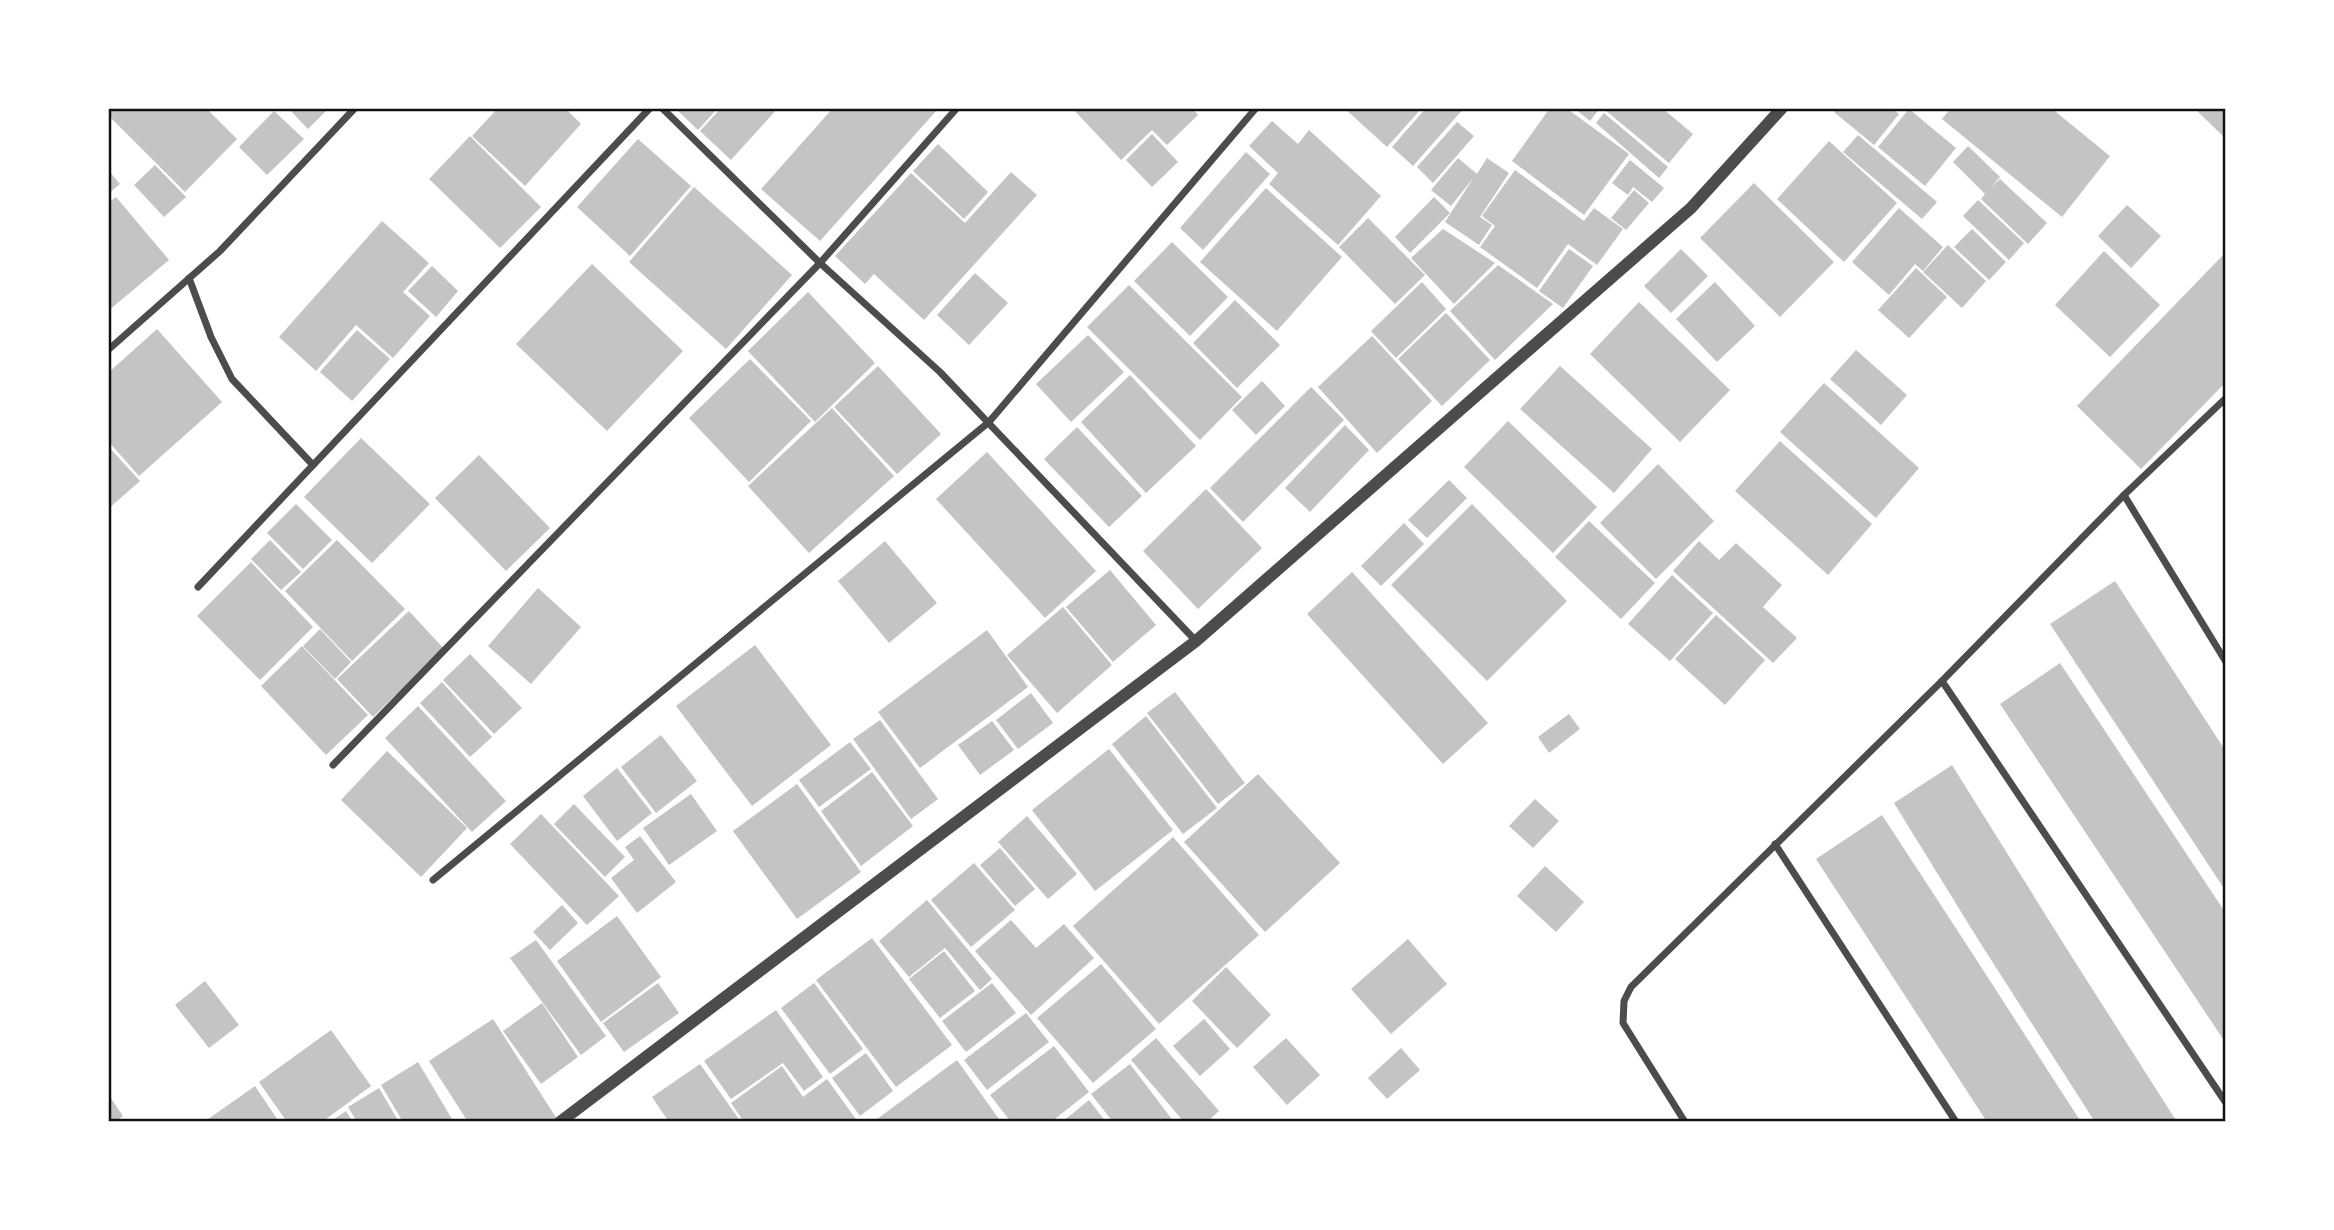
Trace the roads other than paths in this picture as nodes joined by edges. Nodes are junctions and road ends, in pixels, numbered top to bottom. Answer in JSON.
{"nodes":[{"id":1,"x":355,"y":108,"type":"edge"},
{"id":2,"x":650,"y":108,"type":"edge"},
{"id":3,"x":662,"y":108,"type":"edge"},
{"id":4,"x":957,"y":108,"type":"edge"},
{"id":5,"x":1256,"y":108,"type":"edge"},
{"id":6,"x":1782,"y":108,"type":"edge"},
{"id":7,"x":820,"y":263,"type":"junction"},
{"id":8,"x":189,"y":278,"type":"junction"},
{"id":9,"x":108,"y":350,"type":"edge"},
{"id":10,"x":2225,"y":398,"type":"edge"},
{"id":11,"x":989,"y":422,"type":"junction"},
{"id":12,"x":313,"y":465,"type":"junction"},
{"id":13,"x":2124,"y":495,"type":"junction"},
{"id":14,"x":198,"y":587,"type":"dead end"},
{"id":15,"x":1196,"y":641,"type":"junction"},
{"id":16,"x":2225,"y":662,"type":"edge"},
{"id":17,"x":1942,"y":681,"type":"junction"},
{"id":18,"x":333,"y":765,"type":"dead end"},
{"id":19,"x":1776,"y":844,"type":"junction"},
{"id":20,"x":433,"y":880,"type":"dead end"},
{"id":21,"x":2225,"y":1103,"type":"edge"},
{"id":22,"x":560,"y":1122,"type":"edge"},
{"id":23,"x":1685,"y":1122,"type":"edge"},
{"id":24,"x":1956,"y":1122,"type":"edge"}],
"edges":[{"from":1,"to":8,"type":"street"},
{"from":2,"to":12,"type":"street"},
{"from":3,"to":7,"type":"street"},
{"from":4,"to":7,"type":"street"},
{"from":5,"to":11,"type":"street"},
{"from":6,"to":15,"type":"street"},
{"from":7,"to":11,"type":"street"},
{"from":7,"to":18,"type":"street"},
{"from":8,"to":9,"type":"street"},
{"from":8,"to":12,"type":"street"},
{"from":10,"to":13,"type":"street"},
{"from":11,"to":15,"type":"street"},
{"from":11,"to":20,"type":"street"},
{"from":12,"to":14,"type":"street"},
{"from":13,"to":16,"type":"street"},
{"from":13,"to":17,"type":"street"},
{"from":15,"to":22,"type":"street"},
{"from":17,"to":19,"type":"street"},
{"from":17,"to":21,"type":"street"},
{"from":19,"to":23,"type":"street"},
{"from":19,"to":24,"type":"street"}]}
